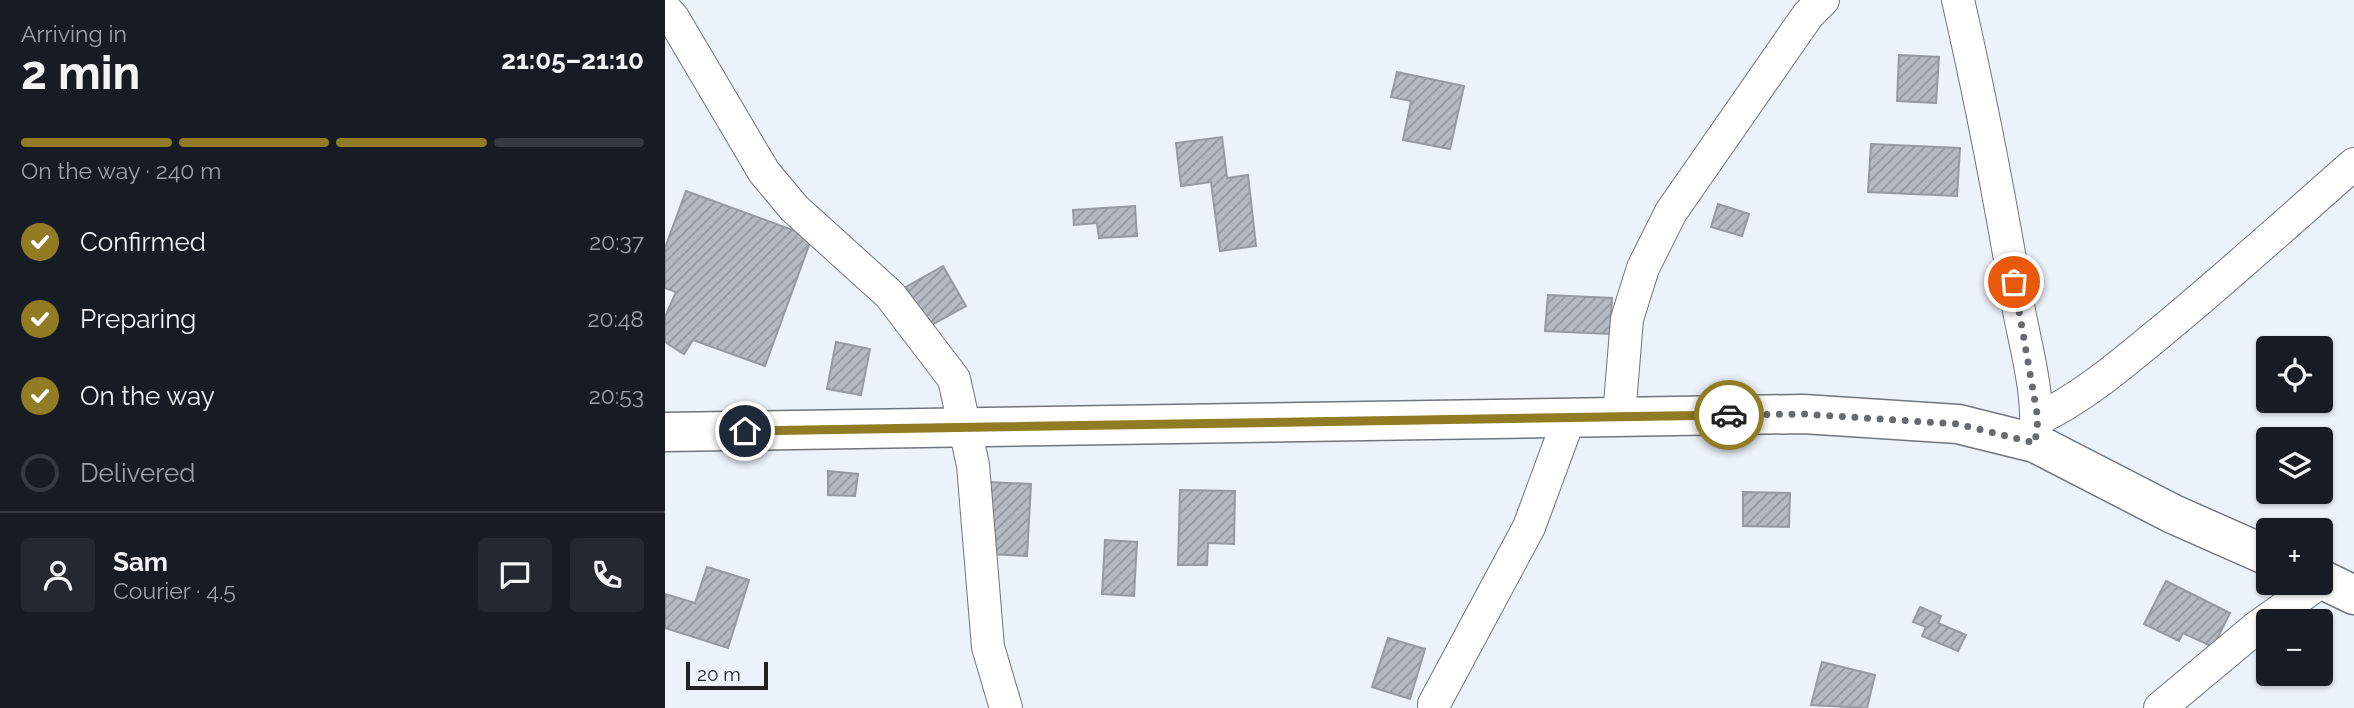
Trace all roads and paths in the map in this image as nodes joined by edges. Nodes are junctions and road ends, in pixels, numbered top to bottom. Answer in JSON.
{"nodes":[{"id":1,"x":1823,"y":0,"type":"edge"},
{"id":2,"x":1958,"y":0,"type":"edge"},
{"id":3,"x":665,"y":9,"type":"edge"},
{"id":4,"x":2354,"y":164,"type":"edge"},
{"id":5,"x":1570,"y":416,"type":"junction"},
{"id":6,"x":1619,"y":416,"type":"junction"},
{"id":7,"x":965,"y":428,"type":"junction"},
{"id":8,"x":2037,"y":431,"type":"junction"},
{"id":9,"x":667,"y":436,"type":"edge"},
{"id":10,"x":2256,"y":551,"type":"edge"},
{"id":11,"x":2309,"y":595,"type":"edge"},
{"id":12,"x":1434,"y":704,"type":"dead end"},
{"id":13,"x":1006,"y":708,"type":"edge"},
{"id":14,"x":2160,"y":708,"type":"edge"}],
"edges":[{"from":1,"to":6,"type":"street"},
{"from":2,"to":8,"type":"street"},
{"from":3,"to":7,"type":"street"},
{"from":4,"to":8,"type":"street"},
{"from":5,"to":6,"type":"street"},
{"from":5,"to":7,"type":"street"},
{"from":5,"to":12,"type":"street"},
{"from":6,"to":8,"type":"street"},
{"from":7,"to":9,"type":"street"},
{"from":7,"to":13,"type":"street"},
{"from":8,"to":10,"type":"street"},
{"from":11,"to":14,"type":"street"}]}
